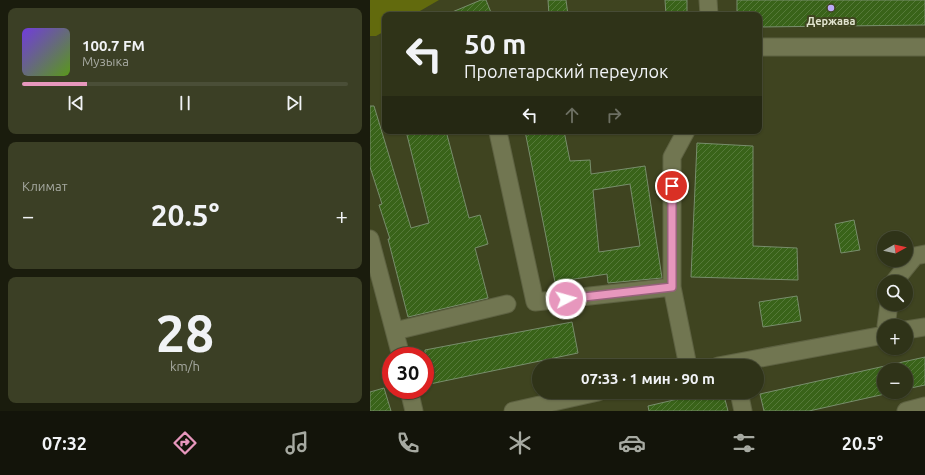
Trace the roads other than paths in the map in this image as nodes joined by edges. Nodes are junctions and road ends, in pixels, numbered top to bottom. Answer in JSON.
{"nodes":[{"id":1,"x":708,"y":0,"type":"edge"},
{"id":2,"x":709,"y":12,"type":"edge"},
{"id":3,"x":762,"y":47,"type":"edge"},
{"id":4,"x":925,"y":47,"type":"edge"},
{"id":5,"x":498,"y":134,"type":"edge"},
{"id":6,"x":684,"y":134,"type":"edge"},
{"id":7,"x":370,"y":240,"type":"edge"},
{"id":8,"x":925,"y":254,"type":"edge"},
{"id":9,"x":900,"y":275,"type":"edge"},
{"id":10,"x":672,"y":287,"type":"junction"},
{"id":11,"x":507,"y":304,"type":"dead end"},
{"id":12,"x":925,"y":327,"type":"edge"},
{"id":13,"x":913,"y":329,"type":"edge"},
{"id":14,"x":395,"y":331,"type":"junction"},
{"id":15,"x":877,"y":336,"type":"edge"},
{"id":16,"x":399,"y":347,"type":"edge"},
{"id":17,"x":687,"y":359,"type":"edge"},
{"id":18,"x":759,"y":359,"type":"edge"},
{"id":19,"x":411,"y":399,"type":"edge"},
{"id":20,"x":567,"y":399,"type":"edge"},
{"id":21,"x":740,"y":399,"type":"edge"},
{"id":22,"x":925,"y":406,"type":"edge"},
{"id":23,"x":414,"y":411,"type":"edge"},
{"id":24,"x":513,"y":411,"type":"edge"},
{"id":25,"x":743,"y":411,"type":"edge"},
{"id":26,"x":906,"y":411,"type":"edge"}],
"edges":[{"from":1,"to":2,"type":"street"},
{"from":3,"to":4,"type":"street"},
{"from":5,"to":10,"type":"street"},
{"from":6,"to":10,"type":"street"},
{"from":7,"to":14,"type":"street"},
{"from":8,"to":9,"type":"street"},
{"from":10,"to":17,"type":"street"},
{"from":11,"to":14,"type":"street"},
{"from":12,"to":13,"type":"street"},
{"from":14,"to":16,"type":"street"},
{"from":15,"to":18,"type":"street"},
{"from":19,"to":23,"type":"street"},
{"from":20,"to":24,"type":"street"},
{"from":21,"to":25,"type":"street"},
{"from":22,"to":26,"type":"street"}]}
